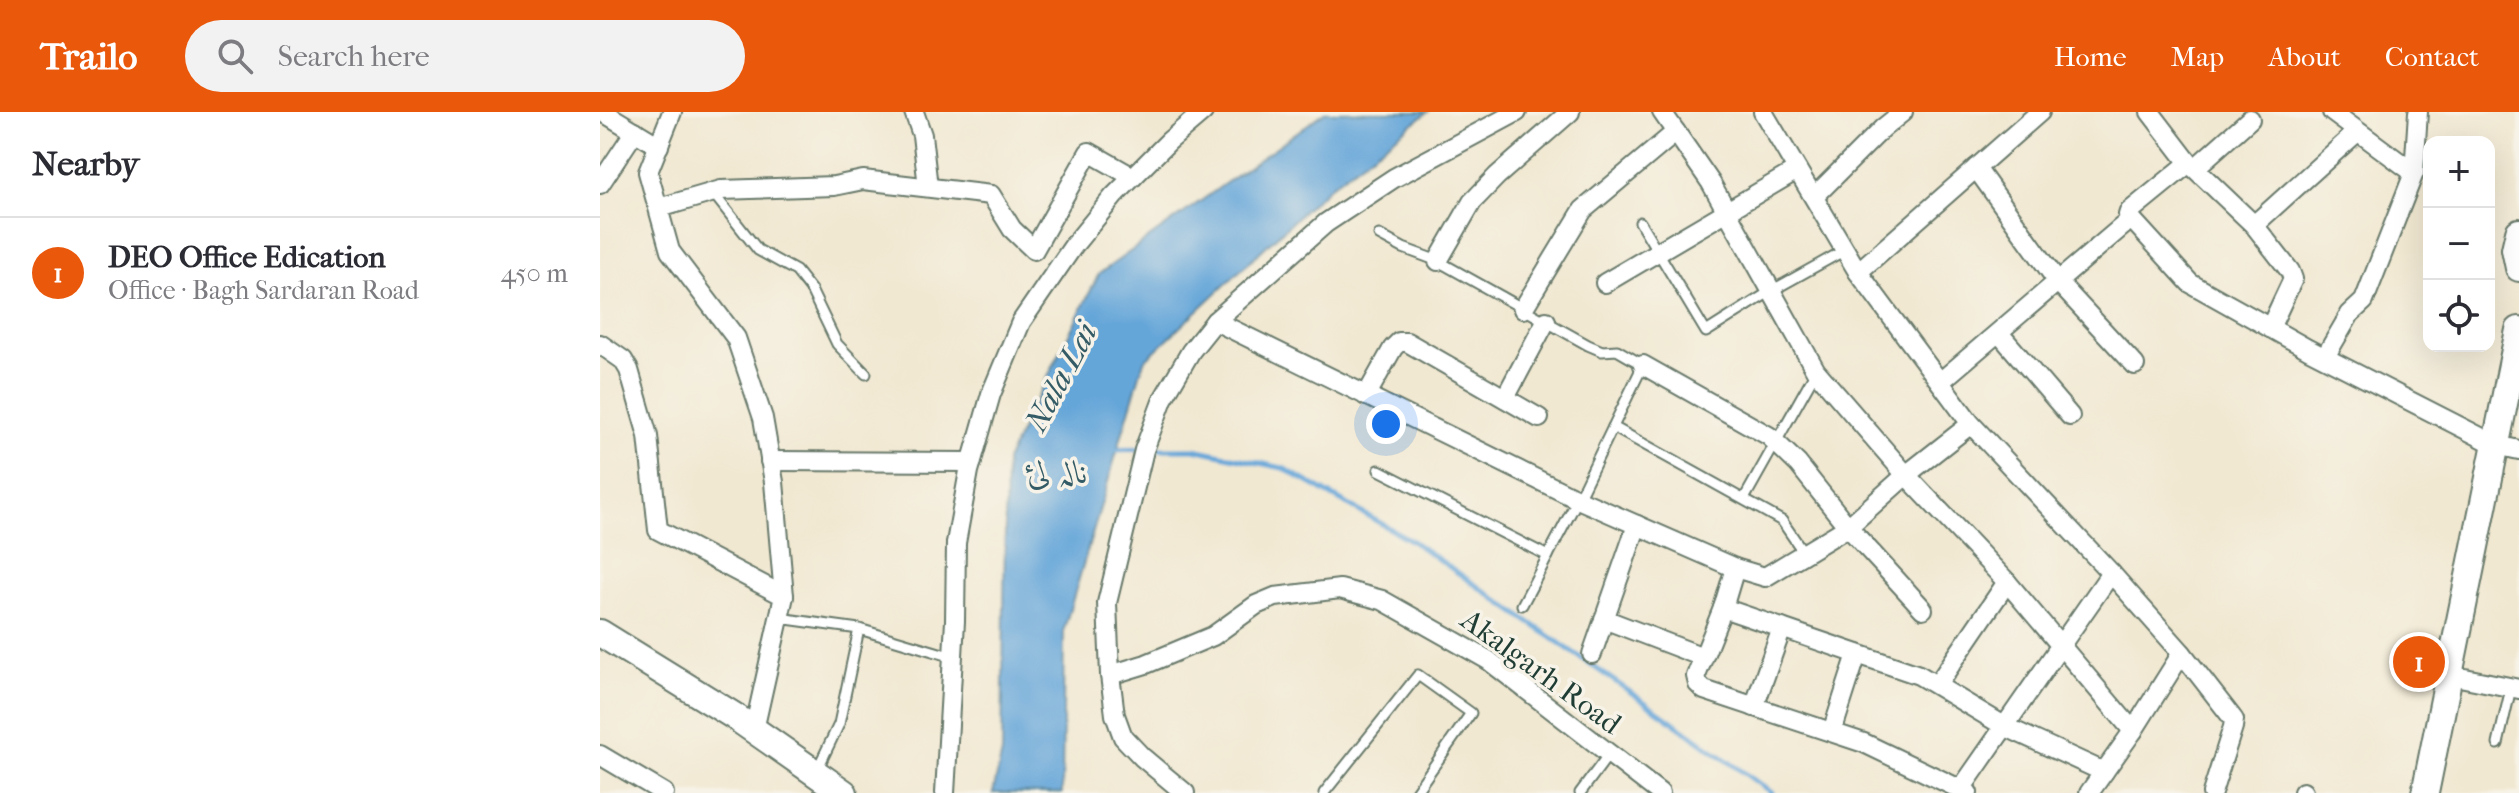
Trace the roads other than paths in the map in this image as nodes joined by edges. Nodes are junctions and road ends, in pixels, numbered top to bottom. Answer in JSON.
{"nodes":[{"id":1,"x":603,"y":112,"type":"edge"},
{"id":2,"x":672,"y":112,"type":"edge"},
{"id":3,"x":914,"y":112,"type":"edge"},
{"id":4,"x":1203,"y":112,"type":"edge"},
{"id":5,"x":1517,"y":112,"type":"edge"},
{"id":6,"x":1570,"y":112,"type":"edge"},
{"id":7,"x":1662,"y":112,"type":"edge"},
{"id":8,"x":1763,"y":112,"type":"edge"},
{"id":9,"x":1903,"y":112,"type":"edge"},
{"id":10,"x":2040,"y":112,"type":"edge"},
{"id":11,"x":2150,"y":112,"type":"edge"},
{"id":12,"x":2332,"y":112,"type":"edge"},
{"id":13,"x":2418,"y":112,"type":"edge"},
{"id":14,"x":2250,"y":119,"type":"dead end"},
{"id":15,"x":1878,"y":120,"type":"edge"},
{"id":16,"x":635,"y":131,"type":"junction"},
{"id":17,"x":1676,"y":132,"type":"junction"},
{"id":18,"x":2357,"y":132,"type":"junction"},
{"id":19,"x":659,"y":146,"type":"junction"},
{"id":20,"x":2192,"y":166,"type":"junction"},
{"id":21,"x":1976,"y":168,"type":"junction"},
{"id":22,"x":1797,"y":170,"type":"junction"},
{"id":23,"x":2414,"y":173,"type":"junction"},
{"id":24,"x":1133,"y":177,"type":"junction"},
{"id":25,"x":600,"y":184,"type":"edge"},
{"id":26,"x":928,"y":187,"type":"junction"},
{"id":27,"x":713,"y":193,"type":"junction"},
{"id":28,"x":1814,"y":197,"type":"junction"},
{"id":29,"x":659,"y":208,"type":"junction"},
{"id":30,"x":1726,"y":210,"type":"junction"},
{"id":31,"x":2131,"y":219,"type":"junction"},
{"id":32,"x":1640,"y":222,"type":"dead end"},
{"id":33,"x":2254,"y":225,"type":"junction"},
{"id":34,"x":2519,"y":232,"type":"edge"},
{"id":35,"x":1379,"y":235,"type":"dead end"},
{"id":36,"x":1845,"y":250,"type":"junction"},
{"id":37,"x":1658,"y":251,"type":"junction"},
{"id":38,"x":1438,"y":261,"type":"junction"},
{"id":39,"x":2519,"y":268,"type":"edge"},
{"id":40,"x":1858,"y":272,"type":"junction"},
{"id":41,"x":2058,"y":282,"type":"junction"},
{"id":42,"x":1605,"y":283,"type":"dead end"},
{"id":43,"x":1771,"y":291,"type":"junction"},
{"id":44,"x":1523,"y":309,"type":"junction"},
{"id":45,"x":1215,"y":321,"type":"junction"},
{"id":46,"x":1546,"y":321,"type":"junction"},
{"id":47,"x":2270,"y":328,"type":"junction"},
{"id":48,"x":1999,"y":333,"type":"junction"},
{"id":49,"x":2518,"y":340,"type":"edge"},
{"id":50,"x":600,"y":344,"type":"edge"},
{"id":51,"x":2325,"y":357,"type":"junction"},
{"id":52,"x":1643,"y":365,"type":"junction"},
{"id":53,"x":2135,"y":365,"type":"dead end"},
{"id":54,"x":1816,"y":371,"type":"junction"},
{"id":55,"x":866,"y":374,"type":"dead end"},
{"id":56,"x":1940,"y":382,"type":"junction"},
{"id":57,"x":1366,"y":396,"type":"junction"},
{"id":58,"x":1505,"y":398,"type":"junction"},
{"id":59,"x":2070,"y":416,"type":"dead end"},
{"id":60,"x":1539,"y":418,"type":"dead end"},
{"id":61,"x":1971,"y":424,"type":"junction"},
{"id":62,"x":1613,"y":427,"type":"junction"},
{"id":63,"x":1776,"y":443,"type":"junction"},
{"id":64,"x":2507,"y":448,"type":"edge"},
{"id":65,"x":770,"y":461,"type":"junction"},
{"id":66,"x":972,"y":462,"type":"junction"},
{"id":67,"x":1379,"y":470,"type":"dead end"},
{"id":68,"x":1906,"y":475,"type":"junction"},
{"id":69,"x":1578,"y":499,"type":"junction"},
{"id":70,"x":1744,"y":499,"type":"junction"},
{"id":71,"x":1637,"y":525,"type":"junction"},
{"id":72,"x":1848,"y":527,"type":"junction"},
{"id":73,"x":1804,"y":553,"type":"junction"},
{"id":74,"x":1548,"y":556,"type":"junction"},
{"id":75,"x":1735,"y":568,"type":"junction"},
{"id":76,"x":2111,"y":573,"type":"junction"},
{"id":77,"x":2007,"y":582,"type":"junction"},
{"id":78,"x":784,"y":596,"type":"junction"},
{"id":79,"x":1522,"y":605,"type":"dead end"},
{"id":80,"x":1723,"y":608,"type":"junction"},
{"id":81,"x":1923,"y":609,"type":"dead end"},
{"id":82,"x":779,"y":618,"type":"junction"},
{"id":83,"x":1604,"y":619,"type":"junction"},
{"id":84,"x":1782,"y":628,"type":"junction"},
{"id":85,"x":859,"y":629,"type":"junction"},
{"id":86,"x":600,"y":633,"type":"edge"},
{"id":87,"x":2061,"y":645,"type":"junction"},
{"id":88,"x":2182,"y":653,"type":"junction"},
{"id":89,"x":1592,"y":654,"type":"dead end"},
{"id":90,"x":1857,"y":654,"type":"junction"},
{"id":91,"x":953,"y":657,"type":"junction"},
{"id":92,"x":1703,"y":657,"type":"junction"},
{"id":93,"x":1110,"y":675,"type":"junction"},
{"id":94,"x":2450,"y":675,"type":"junction"},
{"id":95,"x":1937,"y":685,"type":"junction"},
{"id":96,"x":2515,"y":689,"type":"edge"},
{"id":97,"x":1754,"y":707,"type":"junction"},
{"id":98,"x":2004,"y":726,"type":"junction"},
{"id":99,"x":754,"y":730,"type":"junction"},
{"id":100,"x":2133,"y":731,"type":"junction"},
{"id":101,"x":1832,"y":732,"type":"junction"},
{"id":102,"x":2498,"y":744,"type":"dead end"},
{"id":103,"x":1609,"y":754,"type":"junction"},
{"id":104,"x":600,"y":755,"type":"edge"},
{"id":105,"x":2104,"y":772,"type":"junction"},
{"id":106,"x":826,"y":785,"type":"edge"},
{"id":107,"x":1651,"y":790,"type":"edge"},
{"id":108,"x":1964,"y":791,"type":"edge"},
{"id":109,"x":664,"y":793,"type":"edge"},
{"id":110,"x":945,"y":793,"type":"edge"},
{"id":111,"x":1185,"y":793,"type":"edge"},
{"id":112,"x":1324,"y":793,"type":"edge"},
{"id":113,"x":1415,"y":793,"type":"edge"},
{"id":114,"x":1580,"y":793,"type":"edge"},
{"id":115,"x":2089,"y":793,"type":"edge"},
{"id":116,"x":2212,"y":793,"type":"edge"},
{"id":117,"x":2425,"y":793,"type":"edge"}],
"edges":[{"from":1,"to":16,"type":"street"},
{"from":2,"to":19,"type":"street"},
{"from":3,"to":26,"type":"street"},
{"from":4,"to":24,"type":"street"},
{"from":5,"to":45,"type":"street"},
{"from":6,"to":38,"type":"street"},
{"from":7,"to":17,"type":"street"},
{"from":8,"to":22,"type":"street"},
{"from":9,"to":15,"type":"street"},
{"from":10,"to":21,"type":"street"},
{"from":11,"to":20,"type":"street"},
{"from":12,"to":18,"type":"street"},
{"from":13,"to":23,"type":"street"},
{"from":14,"to":20,"type":"street"},
{"from":15,"to":28,"type":"street"},
{"from":16,"to":19,"type":"street"},
{"from":16,"to":25,"type":"street"},
{"from":17,"to":30,"type":"street"},
{"from":17,"to":44,"type":"street"},
{"from":18,"to":23,"type":"street"},
{"from":18,"to":33,"type":"street"},
{"from":19,"to":29,"type":"street"},
{"from":20,"to":31,"type":"street"},
{"from":20,"to":33,"type":"street"},
{"from":21,"to":40,"type":"street"},
{"from":21,"to":41,"type":"street"},
{"from":22,"to":28,"type":"street"},
{"from":22,"to":30,"type":"street"},
{"from":23,"to":51,"type":"street"},
{"from":24,"to":26,"type":"street"},
{"from":24,"to":66,"type":"street"},
{"from":26,"to":27,"type":"street"},
{"from":27,"to":29,"type":"street"},
{"from":27,"to":55,"type":"lane"},
{"from":28,"to":36,"type":"street"},
{"from":29,"to":65,"type":"street"},
{"from":30,"to":37,"type":"street"},
{"from":30,"to":43,"type":"street"},
{"from":31,"to":41,"type":"street"},
{"from":31,"to":47,"type":"street"},
{"from":32,"to":37,"type":"lane"},
{"from":33,"to":47,"type":"street"},
{"from":34,"to":39,"type":"main road"},
{"from":35,"to":38,"type":"lane"},
{"from":36,"to":40,"type":"street"},
{"from":36,"to":43,"type":"lane"},
{"from":37,"to":42,"type":"street"},
{"from":37,"to":43,"type":"lane"},
{"from":38,"to":44,"type":"lane"},
{"from":40,"to":56,"type":"street"},
{"from":41,"to":48,"type":"street"},
{"from":41,"to":53,"type":"street"},
{"from":43,"to":54,"type":"street"},
{"from":44,"to":46,"type":"lane"},
{"from":45,"to":57,"type":"street"},
{"from":45,"to":93,"type":"street"},
{"from":46,"to":52,"type":"lane"},
{"from":46,"to":58,"type":"street"},
{"from":47,"to":51,"type":"street"},
{"from":48,"to":56,"type":"street"},
{"from":48,"to":59,"type":"street"},
{"from":49,"to":64,"type":"main road"},
{"from":50,"to":78,"type":"street"},
{"from":51,"to":64,"type":"street"},
{"from":52,"to":62,"type":"lane"},
{"from":52,"to":63,"type":"street"},
{"from":54,"to":63,"type":"lane"},
{"from":54,"to":68,"type":"street"},
{"from":56,"to":61,"type":"street"},
{"from":57,"to":58,"type":"street"},
{"from":57,"to":69,"type":"street"},
{"from":58,"to":60,"type":"street"},
{"from":61,"to":68,"type":"street"},
{"from":61,"to":76,"type":"street"},
{"from":62,"to":69,"type":"lane"},
{"from":62,"to":70,"type":"lane"},
{"from":63,"to":70,"type":"lane"},
{"from":63,"to":72,"type":"street"},
{"from":64,"to":94,"type":"main road"},
{"from":65,"to":66,"type":"street"},
{"from":65,"to":78,"type":"street"},
{"from":66,"to":91,"type":"street"},
{"from":67,"to":74,"type":"lane"},
{"from":68,"to":72,"type":"street"},
{"from":68,"to":77,"type":"street"},
{"from":69,"to":71,"type":"street"},
{"from":69,"to":74,"type":"lane"},
{"from":70,"to":73,"type":"lane"},
{"from":71,"to":75,"type":"street"},
{"from":71,"to":83,"type":"street"},
{"from":72,"to":73,"type":"street"},
{"from":72,"to":81,"type":"street"},
{"from":73,"to":75,"type":"street"},
{"from":74,"to":79,"type":"lane"},
{"from":75,"to":80,"type":"street"},
{"from":76,"to":87,"type":"street"},
{"from":76,"to":88,"type":"street"},
{"from":77,"to":87,"type":"street"},
{"from":77,"to":95,"type":"street"},
{"from":78,"to":82,"type":"street"},
{"from":80,"to":84,"type":"street"},
{"from":80,"to":92,"type":"street"},
{"from":82,"to":85,"type":"lane"},
{"from":82,"to":99,"type":"street"},
{"from":83,"to":89,"type":"street"},
{"from":83,"to":92,"type":"street"},
{"from":84,"to":90,"type":"street"},
{"from":84,"to":97,"type":"street"},
{"from":85,"to":91,"type":"lane"},
{"from":85,"to":106,"type":"lane"},
{"from":86,"to":99,"type":"main road"},
{"from":87,"to":98,"type":"street"},
{"from":87,"to":100,"type":"street"},
{"from":88,"to":100,"type":"street"},
{"from":88,"to":116,"type":"street"},
{"from":90,"to":95,"type":"street"},
{"from":90,"to":101,"type":"street"},
{"from":91,"to":110,"type":"street"},
{"from":92,"to":97,"type":"street"},
{"from":93,"to":103,"type":"street","name":"Akalgarh Road"},
{"from":93,"to":111,"type":"street"},
{"from":94,"to":96,"type":"street"},
{"from":94,"to":117,"type":"main road"},
{"from":95,"to":98,"type":"street"},
{"from":96,"to":102,"type":"lane"},
{"from":97,"to":101,"type":"street"},
{"from":98,"to":105,"type":"street"},
{"from":98,"to":108,"type":"street"},
{"from":99,"to":106,"type":"main road"},
{"from":100,"to":105,"type":"street"},
{"from":101,"to":108,"type":"street"},
{"from":103,"to":107,"type":"street","name":"Akalgarh Road"},
{"from":103,"to":114,"type":"lane"},
{"from":104,"to":109,"type":"street"},
{"from":105,"to":115,"type":"street"},
{"from":112,"to":113,"type":"lane"}]}
